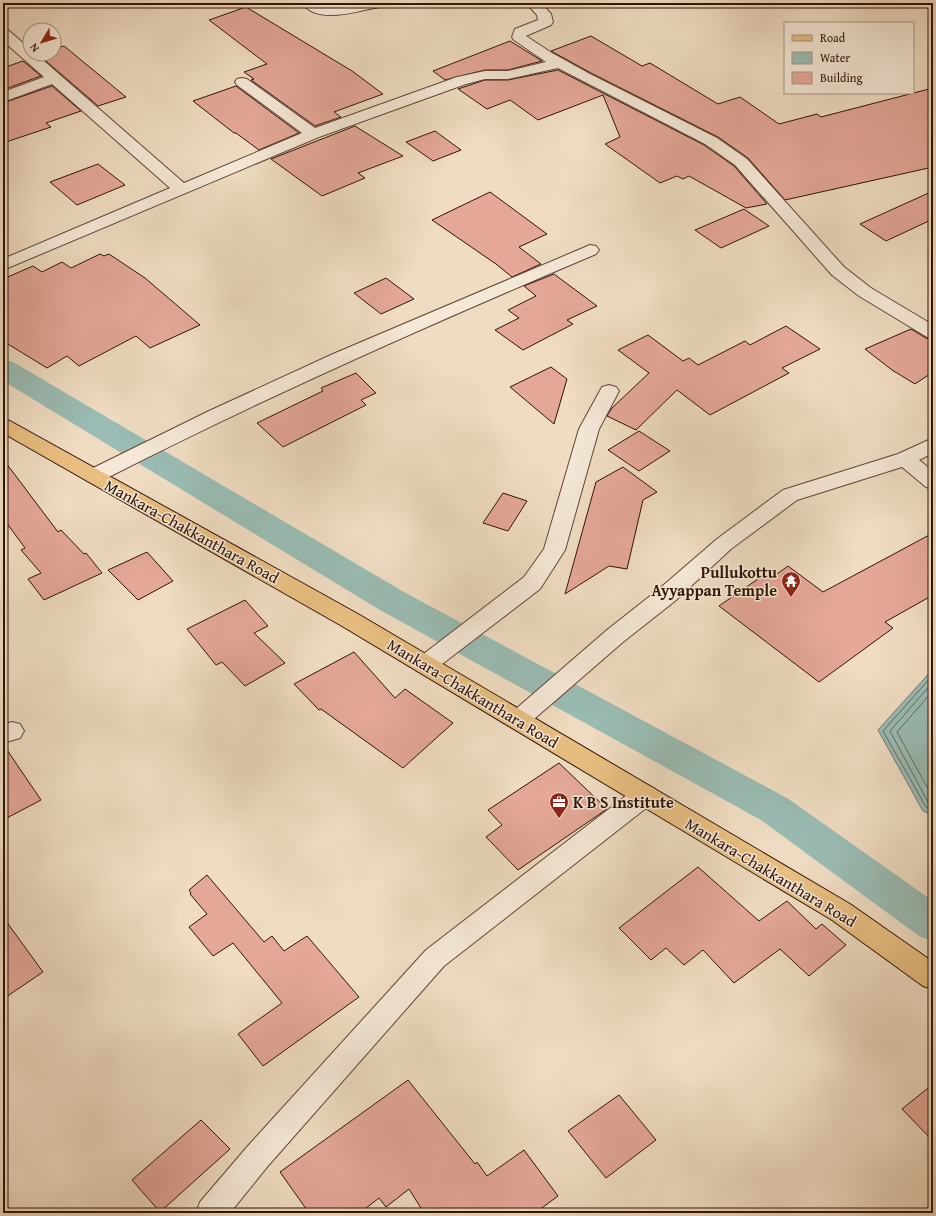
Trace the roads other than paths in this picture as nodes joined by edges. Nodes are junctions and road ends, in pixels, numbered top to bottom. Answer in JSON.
{"nodes":[{"id":1,"x":309,"y":3,"type":"edge"},
{"id":2,"x":380,"y":3,"type":"edge"},
{"id":3,"x":533,"y":3,"type":"edge"},
{"id":4,"x":3,"y":33,"type":"edge"},
{"id":5,"x":560,"y":63,"type":"junction"},
{"id":6,"x":54,"y":78,"type":"junction"},
{"id":7,"x":242,"y":82,"type":"dead end"},
{"id":8,"x":3,"y":97,"type":"edge"},
{"id":9,"x":313,"y":134,"type":"junction"},
{"id":10,"x":181,"y":189,"type":"junction"},
{"id":11,"x":590,"y":250,"type":"dead end"},
{"id":12,"x":3,"y":265,"type":"edge"},
{"id":13,"x":933,"y":333,"type":"edge"},
{"id":14,"x":609,"y":391,"type":"dead end"},
{"id":15,"x":3,"y":425,"type":"edge"},
{"id":16,"x":933,"y":445,"type":"edge"},
{"id":17,"x":905,"y":459,"type":"junction"},
{"id":18,"x":94,"y":476,"type":"junction"},
{"id":19,"x":933,"y":482,"type":"edge"},
{"id":20,"x":425,"y":665,"type":"junction"},
{"id":21,"x":523,"y":715,"type":"junction"},
{"id":22,"x":645,"y":795,"type":"junction"},
{"id":23,"x":933,"y":977,"type":"edge"},
{"id":24,"x":211,"y":1213,"type":"edge"}],
"edges":[{"from":1,"to":2,"type":"street"},
{"from":3,"to":5,"type":"street"},
{"from":4,"to":6,"type":"street"},
{"from":5,"to":9,"type":"street"},
{"from":5,"to":13,"type":"street"},
{"from":6,"to":8,"type":"street"},
{"from":6,"to":10,"type":"street"},
{"from":7,"to":9,"type":"street"},
{"from":9,"to":10,"type":"street"},
{"from":10,"to":12,"type":"street"},
{"from":11,"to":18,"type":"street"},
{"from":14,"to":20,"type":"street"},
{"from":15,"to":18,"type":"main road","name":"Mankara-Chakkanthara Road"},
{"from":16,"to":17,"type":"street"},
{"from":17,"to":19,"type":"street"},
{"from":17,"to":21,"type":"street"},
{"from":18,"to":20,"type":"main road","name":"Mankara-Chakkanthara Road"},
{"from":20,"to":21,"type":"main road","name":"Mankara-Chakkanthara Road"},
{"from":21,"to":22,"type":"main road","name":"Mankara-Chakkanthara Road"},
{"from":22,"to":23,"type":"main road","name":"Mankara-Chakkanthara Road"},
{"from":22,"to":24,"type":"street"}]}
